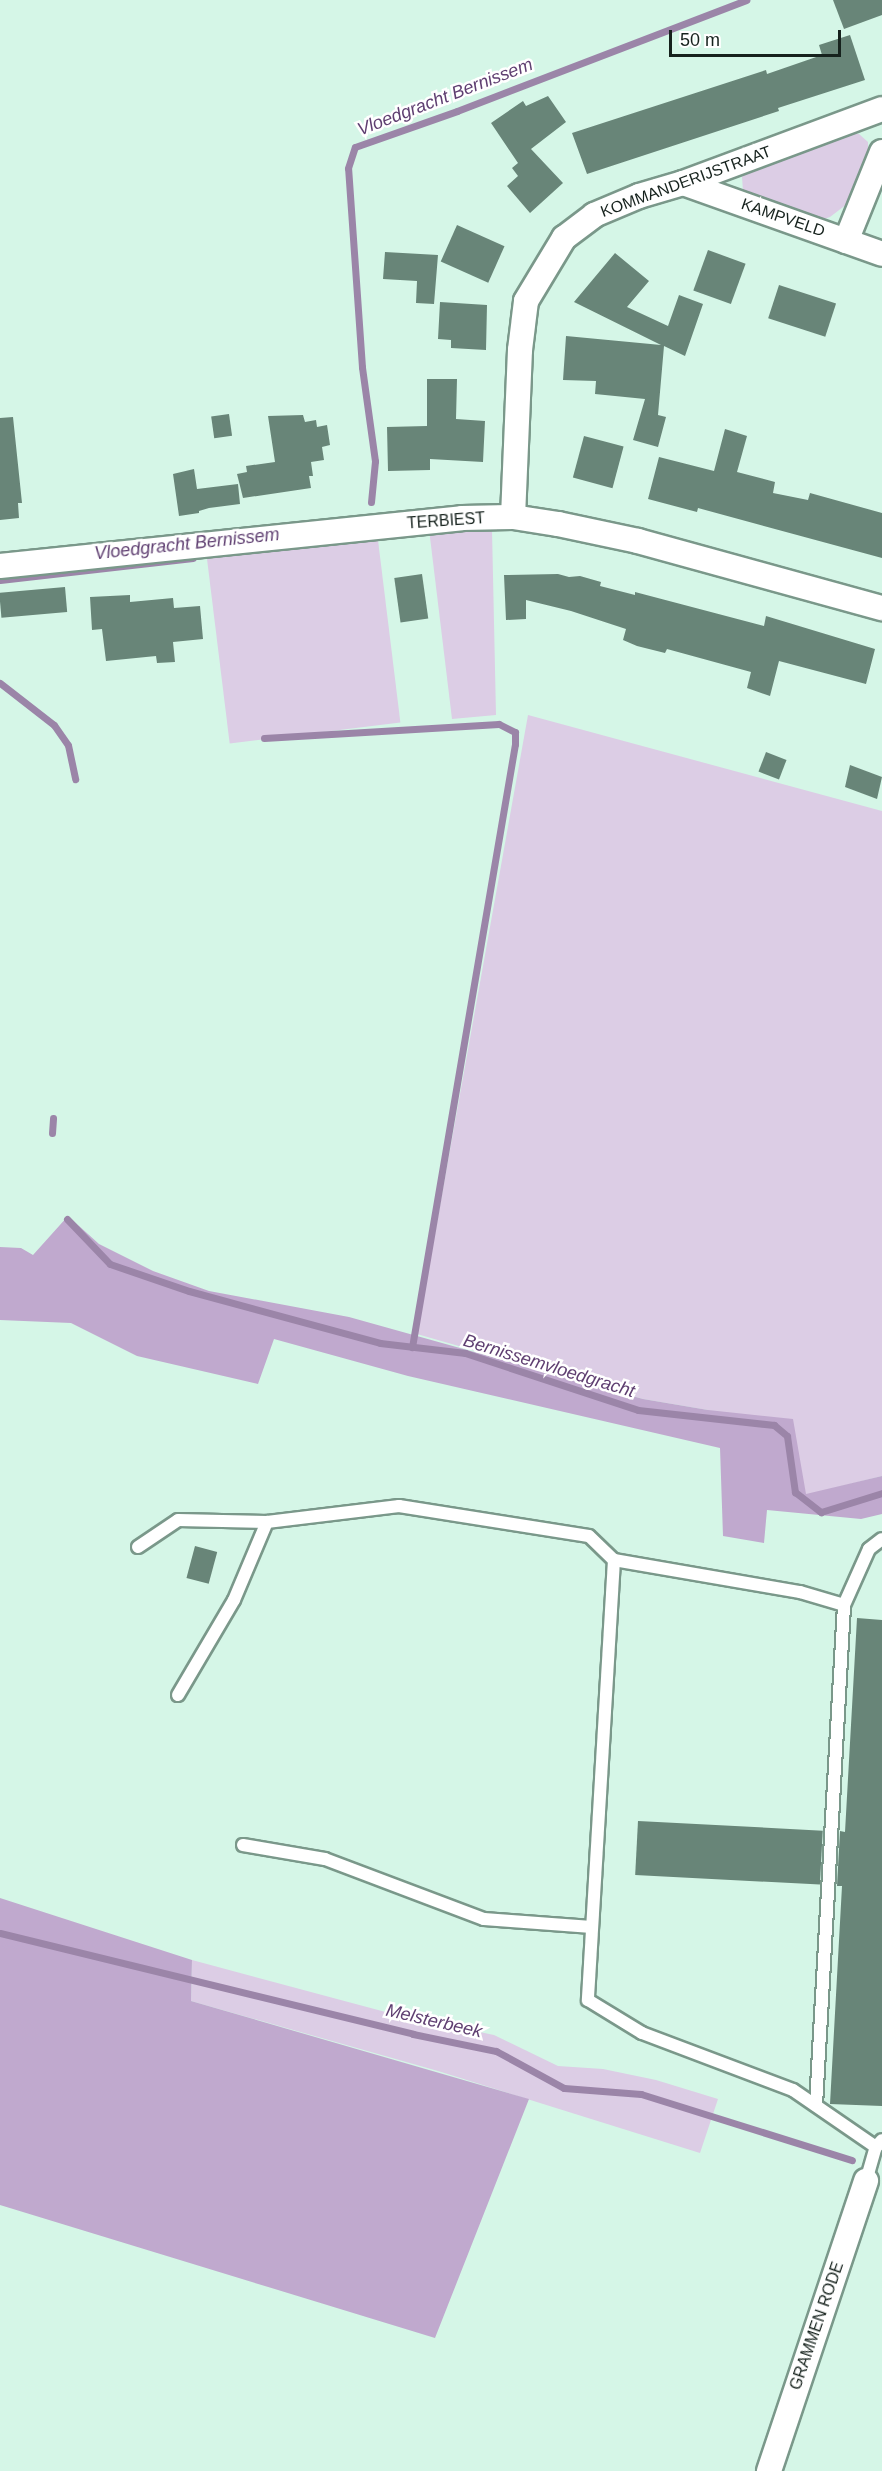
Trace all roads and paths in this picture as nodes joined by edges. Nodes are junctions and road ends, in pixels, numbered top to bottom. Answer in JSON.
{"nodes":[{"id":1,"x":882,"y":109,"type":"edge"},
{"id":2,"x":882,"y":152,"type":"edge"},
{"id":3,"x":683,"y":183,"type":"junction"},
{"id":4,"x":846,"y":241,"type":"junction"},
{"id":5,"x":882,"y":254,"type":"edge"},
{"id":6,"x":513,"y":517,"type":"junction"},
{"id":7,"x":0,"y":566,"type":"edge"},
{"id":8,"x":882,"y":609,"type":"edge"},
{"id":9,"x":267,"y":1522,"type":"junction"},
{"id":10,"x":882,"y":1539,"type":"edge"},
{"id":11,"x":138,"y":1546,"type":"dead end"},
{"id":12,"x":614,"y":1560,"type":"junction"},
{"id":13,"x":844,"y":1605,"type":"junction"},
{"id":14,"x":178,"y":1695,"type":"dead end"},
{"id":15,"x":243,"y":1845,"type":"dead end"},
{"id":16,"x":592,"y":1928,"type":"junction"},
{"id":17,"x":816,"y":2106,"type":"junction"},
{"id":18,"x":879,"y":2143,"type":"edge"},
{"id":19,"x":866,"y":2181,"type":"joint"},
{"id":20,"x":770,"y":2471,"type":"edge"}],
"edges":[{"from":1,"to":3,"type":"street","name":"KOMMANDERIJSTRAAT"},
{"from":2,"to":4,"type":"street"},
{"from":3,"to":4,"type":"street","name":"KAMPVELD"},
{"from":3,"to":6,"type":"street","name":"KOMMANDERIJSTRAAT"},
{"from":4,"to":5,"type":"street","name":"KAMPVELD"},
{"from":6,"to":7,"type":"street","name":"TERBIEST"},
{"from":6,"to":8,"type":"street","name":"TERBIEST"},
{"from":9,"to":11,"type":"lane"},
{"from":9,"to":12,"type":"lane"},
{"from":9,"to":14,"type":"lane"},
{"from":10,"to":13,"type":"lane"},
{"from":12,"to":13,"type":"lane"},
{"from":12,"to":16,"type":"lane"},
{"from":13,"to":17,"type":"lane"},
{"from":15,"to":16,"type":"lane"},
{"from":16,"to":17,"type":"lane"},
{"from":17,"to":18,"type":"lane"},
{"from":18,"to":19,"type":"lane"},
{"from":19,"to":20,"type":"street","name":"GRAMMEN RODE"}]}
